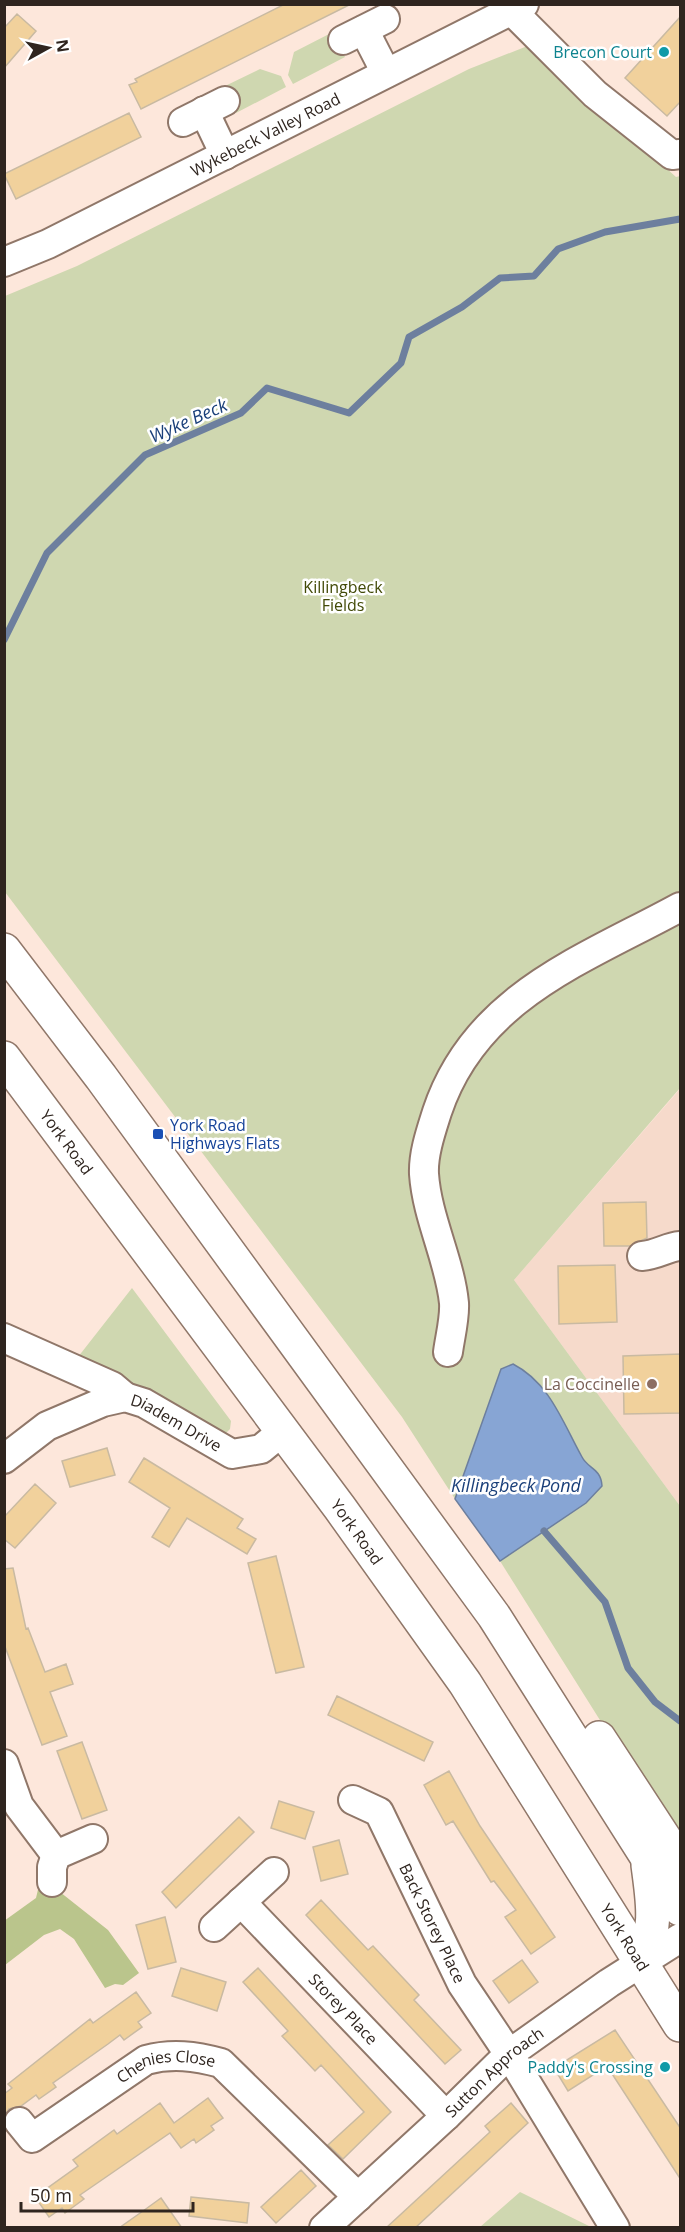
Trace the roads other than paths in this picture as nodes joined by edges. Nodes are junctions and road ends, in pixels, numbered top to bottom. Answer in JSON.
{"nodes":[{"id":1,"x":518,"y":7,"type":"edge"},
{"id":2,"x":364,"y":30,"type":"dead end"},
{"id":3,"x":386,"y":74,"type":"junction"},
{"id":4,"x":204,"y":111,"type":"dead end"},
{"id":5,"x":225,"y":154,"type":"junction"},
{"id":6,"x":681,"y":154,"type":"edge"},
{"id":7,"x":4,"y":262,"type":"edge"},
{"id":8,"x":681,"y":907,"type":"edge"},
{"id":9,"x":4,"y":950,"type":"edge"},
{"id":10,"x":4,"y":1059,"type":"edge"},
{"id":11,"x":681,"y":1246,"type":"edge"},
{"id":12,"x":642,"y":1256,"type":"dead end"},
{"id":13,"x":4,"y":1338,"type":"edge"},
{"id":14,"x":448,"y":1352,"type":"dead end"},
{"id":15,"x":125,"y":1397,"type":"junction"},
{"id":16,"x":283,"y":1431,"type":"junction"},
{"id":17,"x":4,"y":1459,"type":"edge"},
{"id":18,"x":477,"y":1593,"type":"junction"},
{"id":19,"x":4,"y":1764,"type":"edge"},
{"id":20,"x":353,"y":1800,"type":"dead end"},
{"id":21,"x":93,"y":1839,"type":"dead end"},
{"id":22,"x":647,"y":1855,"type":"junction"},
{"id":23,"x":681,"y":1862,"type":"edge"},
{"id":24,"x":274,"y":1872,"type":"dead end"},
{"id":25,"x":241,"y":1902,"type":"junction"},
{"id":26,"x":681,"y":1909,"type":"edge"},
{"id":27,"x":214,"y":1927,"type":"dead end"},
{"id":28,"x":681,"y":1938,"type":"edge"},
{"id":29,"x":641,"y":1963,"type":"junction"},
{"id":30,"x":681,"y":2025,"type":"edge"},
{"id":31,"x":509,"y":2054,"type":"junction"},
{"id":32,"x":446,"y":2116,"type":"junction"},
{"id":33,"x":19,"y":2122,"type":"dead end"},
{"id":34,"x":358,"y":2197,"type":"junction"},
{"id":35,"x":324,"y":2228,"type":"edge"},
{"id":36,"x":615,"y":2228,"type":"edge"}],
"edges":[{"from":1,"to":3,"type":"street","name":"Wykebeck Valley Road"},
{"from":1,"to":6,"type":"street"},
{"from":2,"to":3,"type":"street"},
{"from":3,"to":5,"type":"street","name":"Wykebeck Valley Road"},
{"from":4,"to":5,"type":"street"},
{"from":5,"to":7,"type":"street","name":"Wykebeck Valley Road"},
{"from":8,"to":14,"type":"street"},
{"from":9,"to":18,"type":"highway"},
{"from":10,"to":16,"type":"highway","name":"York Road"},
{"from":11,"to":12,"type":"street"},
{"from":13,"to":15,"type":"street"},
{"from":15,"to":16,"type":"street","name":"Diadem Drive"},
{"from":15,"to":17,"type":"street","name":"Diadem Drive"},
{"from":16,"to":29,"type":"highway","name":"York Road"},
{"from":18,"to":22,"type":"highway"},
{"from":18,"to":23,"type":"highway"},
{"from":19,"to":21,"type":"street"},
{"from":20,"to":31,"type":"street","name":"Back Storey Place"},
{"from":22,"to":26,"type":"highway"},
{"from":22,"to":29,"type":"highway"},
{"from":24,"to":25,"type":"street"},
{"from":25,"to":27,"type":"street"},
{"from":25,"to":32,"type":"street","name":"Storey Place"},
{"from":28,"to":29,"type":"street","name":"Sutton Approach"},
{"from":29,"to":30,"type":"highway","name":"York Road"},
{"from":29,"to":31,"type":"street","name":"Sutton Approach"},
{"from":31,"to":32,"type":"street","name":"Sutton Approach"},
{"from":31,"to":36,"type":"street","name":"Back Storey Place"},
{"from":32,"to":34,"type":"street","name":"Sutton Approach"},
{"from":33,"to":34,"type":"street","name":"Chenies Close"},
{"from":34,"to":35,"type":"street","name":"Sutton Approach"}]}
